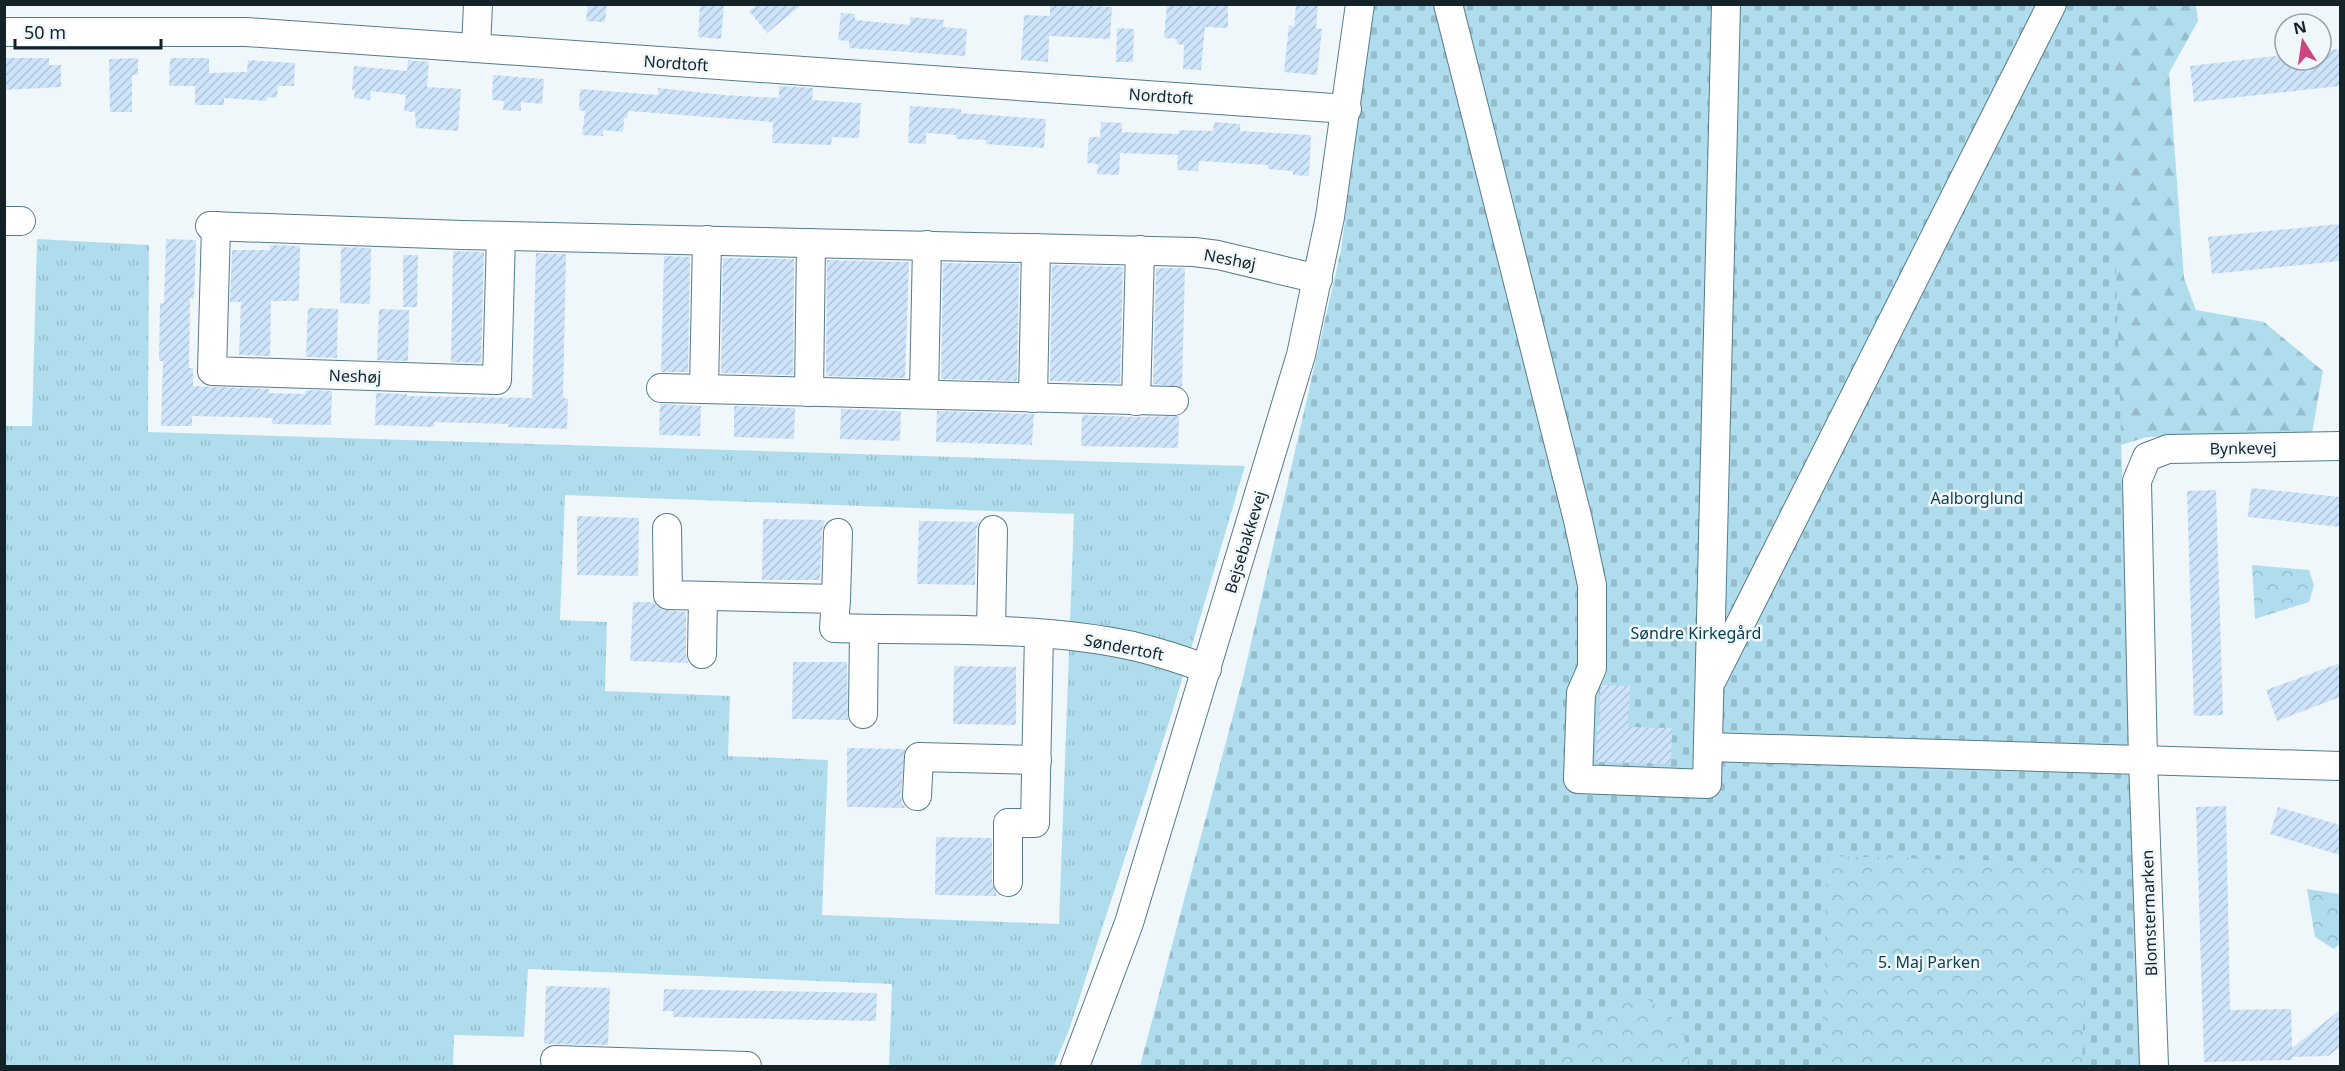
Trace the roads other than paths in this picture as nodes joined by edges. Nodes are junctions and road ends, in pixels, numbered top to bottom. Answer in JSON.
{"nodes":[{"id":1,"x":478,"y":4,"type":"edge"},
{"id":2,"x":1360,"y":4,"type":"edge"},
{"id":3,"x":1448,"y":4,"type":"edge"},
{"id":4,"x":1726,"y":4,"type":"edge"},
{"id":5,"x":2052,"y":4,"type":"edge"},
{"id":6,"x":4,"y":32,"type":"edge"},
{"id":7,"x":476,"y":48,"type":"junction"},
{"id":8,"x":1347,"y":109,"type":"junction"},
{"id":9,"x":501,"y":236,"type":"junction"},
{"id":10,"x":707,"y":240,"type":"junction"},
{"id":11,"x":811,"y":243,"type":"junction"},
{"id":12,"x":927,"y":245,"type":"junction"},
{"id":13,"x":1036,"y":248,"type":"junction"},
{"id":14,"x":1140,"y":250,"type":"junction"},
{"id":15,"x":1318,"y":279,"type":"junction"},
{"id":16,"x":661,"y":388,"type":"dead end"},
{"id":17,"x":704,"y":389,"type":"junction"},
{"id":18,"x":809,"y":392,"type":"junction"},
{"id":19,"x":924,"y":394,"type":"junction"},
{"id":20,"x":1034,"y":398,"type":"junction"},
{"id":21,"x":1136,"y":401,"type":"junction"},
{"id":22,"x":1174,"y":401,"type":"dead end"},
{"id":23,"x":2340,"y":446,"type":"edge"},
{"id":24,"x":2147,"y":457,"type":"joint"},
{"id":25,"x":668,"y":528,"type":"dead end"},
{"id":26,"x":993,"y":530,"type":"dead end"},
{"id":27,"x":838,"y":533,"type":"dead end"},
{"id":28,"x":703,"y":596,"type":"junction"},
{"id":29,"x":836,"y":599,"type":"junction"},
{"id":30,"x":864,"y":629,"type":"junction"},
{"id":31,"x":991,"y":630,"type":"junction"},
{"id":32,"x":1039,"y":634,"type":"junction"},
{"id":33,"x":702,"y":654,"type":"dead end"},
{"id":34,"x":1714,"y":663,"type":"junction"},
{"id":35,"x":1208,"y":669,"type":"junction"},
{"id":36,"x":863,"y":714,"type":"dead end"},
{"id":37,"x":1708,"y":747,"type":"junction"},
{"id":38,"x":1037,"y":760,"type":"junction"},
{"id":39,"x":2143,"y":760,"type":"junction"},
{"id":40,"x":2340,"y":766,"type":"edge"},
{"id":41,"x":917,"y":796,"type":"dead end"},
{"id":42,"x":1008,"y":882,"type":"dead end"},
{"id":43,"x":555,"y":1060,"type":"dead end"},
{"id":44,"x":668,"y":1065,"type":"edge"},
{"id":45,"x":747,"y":1066,"type":"edge"},
{"id":46,"x":1075,"y":1066,"type":"edge"},
{"id":47,"x":2154,"y":1066,"type":"edge"}],
"edges":[{"from":1,"to":7,"type":"street"},
{"from":2,"to":8,"type":"street","name":"Bejsebakkevej"},
{"from":3,"to":37,"type":"street"},
{"from":4,"to":34,"type":"street"},
{"from":5,"to":34,"type":"street"},
{"from":6,"to":7,"type":"street","name":"Nordtoft"},
{"from":7,"to":8,"type":"street","name":"Nordtoft"},
{"from":8,"to":15,"type":"street","name":"Bejsebakkevej"},
{"from":9,"to":9,"type":"street","name":"Neshøj"},
{"from":9,"to":10,"type":"street","name":"Neshøj"},
{"from":10,"to":11,"type":"street","name":"Neshøj"},
{"from":10,"to":17,"type":"street"},
{"from":11,"to":12,"type":"street","name":"Neshøj"},
{"from":11,"to":18,"type":"street"},
{"from":12,"to":13,"type":"street","name":"Neshøj"},
{"from":12,"to":19,"type":"street"},
{"from":13,"to":14,"type":"street","name":"Neshøj"},
{"from":13,"to":20,"type":"street"},
{"from":14,"to":15,"type":"street","name":"Neshøj"},
{"from":14,"to":21,"type":"street"},
{"from":15,"to":35,"type":"street","name":"Bejsebakkevej"},
{"from":16,"to":17,"type":"street"},
{"from":17,"to":18,"type":"street"},
{"from":18,"to":19,"type":"street"},
{"from":19,"to":20,"type":"street"},
{"from":20,"to":21,"type":"street"},
{"from":21,"to":22,"type":"street"},
{"from":23,"to":24,"type":"street","name":"Bynkevej"},
{"from":24,"to":39,"type":"street","name":"Blomstermarken"},
{"from":25,"to":28,"type":"street"},
{"from":26,"to":31,"type":"street"},
{"from":27,"to":29,"type":"street","name":"Søndertoft"},
{"from":28,"to":29,"type":"street"},
{"from":28,"to":33,"type":"street"},
{"from":29,"to":30,"type":"street","name":"Søndertoft"},
{"from":30,"to":31,"type":"street","name":"Søndertoft"},
{"from":30,"to":36,"type":"street"},
{"from":31,"to":32,"type":"street","name":"Søndertoft"},
{"from":32,"to":35,"type":"street","name":"Søndertoft"},
{"from":32,"to":38,"type":"street"},
{"from":34,"to":37,"type":"street"},
{"from":35,"to":46,"type":"street","name":"Bejsebakkevej"},
{"from":37,"to":39,"type":"street"},
{"from":38,"to":41,"type":"street"},
{"from":38,"to":42,"type":"street"},
{"from":39,"to":40,"type":"street"},
{"from":39,"to":47,"type":"street","name":"Blomstermarken"},
{"from":43,"to":44,"type":"street"},
{"from":44,"to":45,"type":"street"}]}
